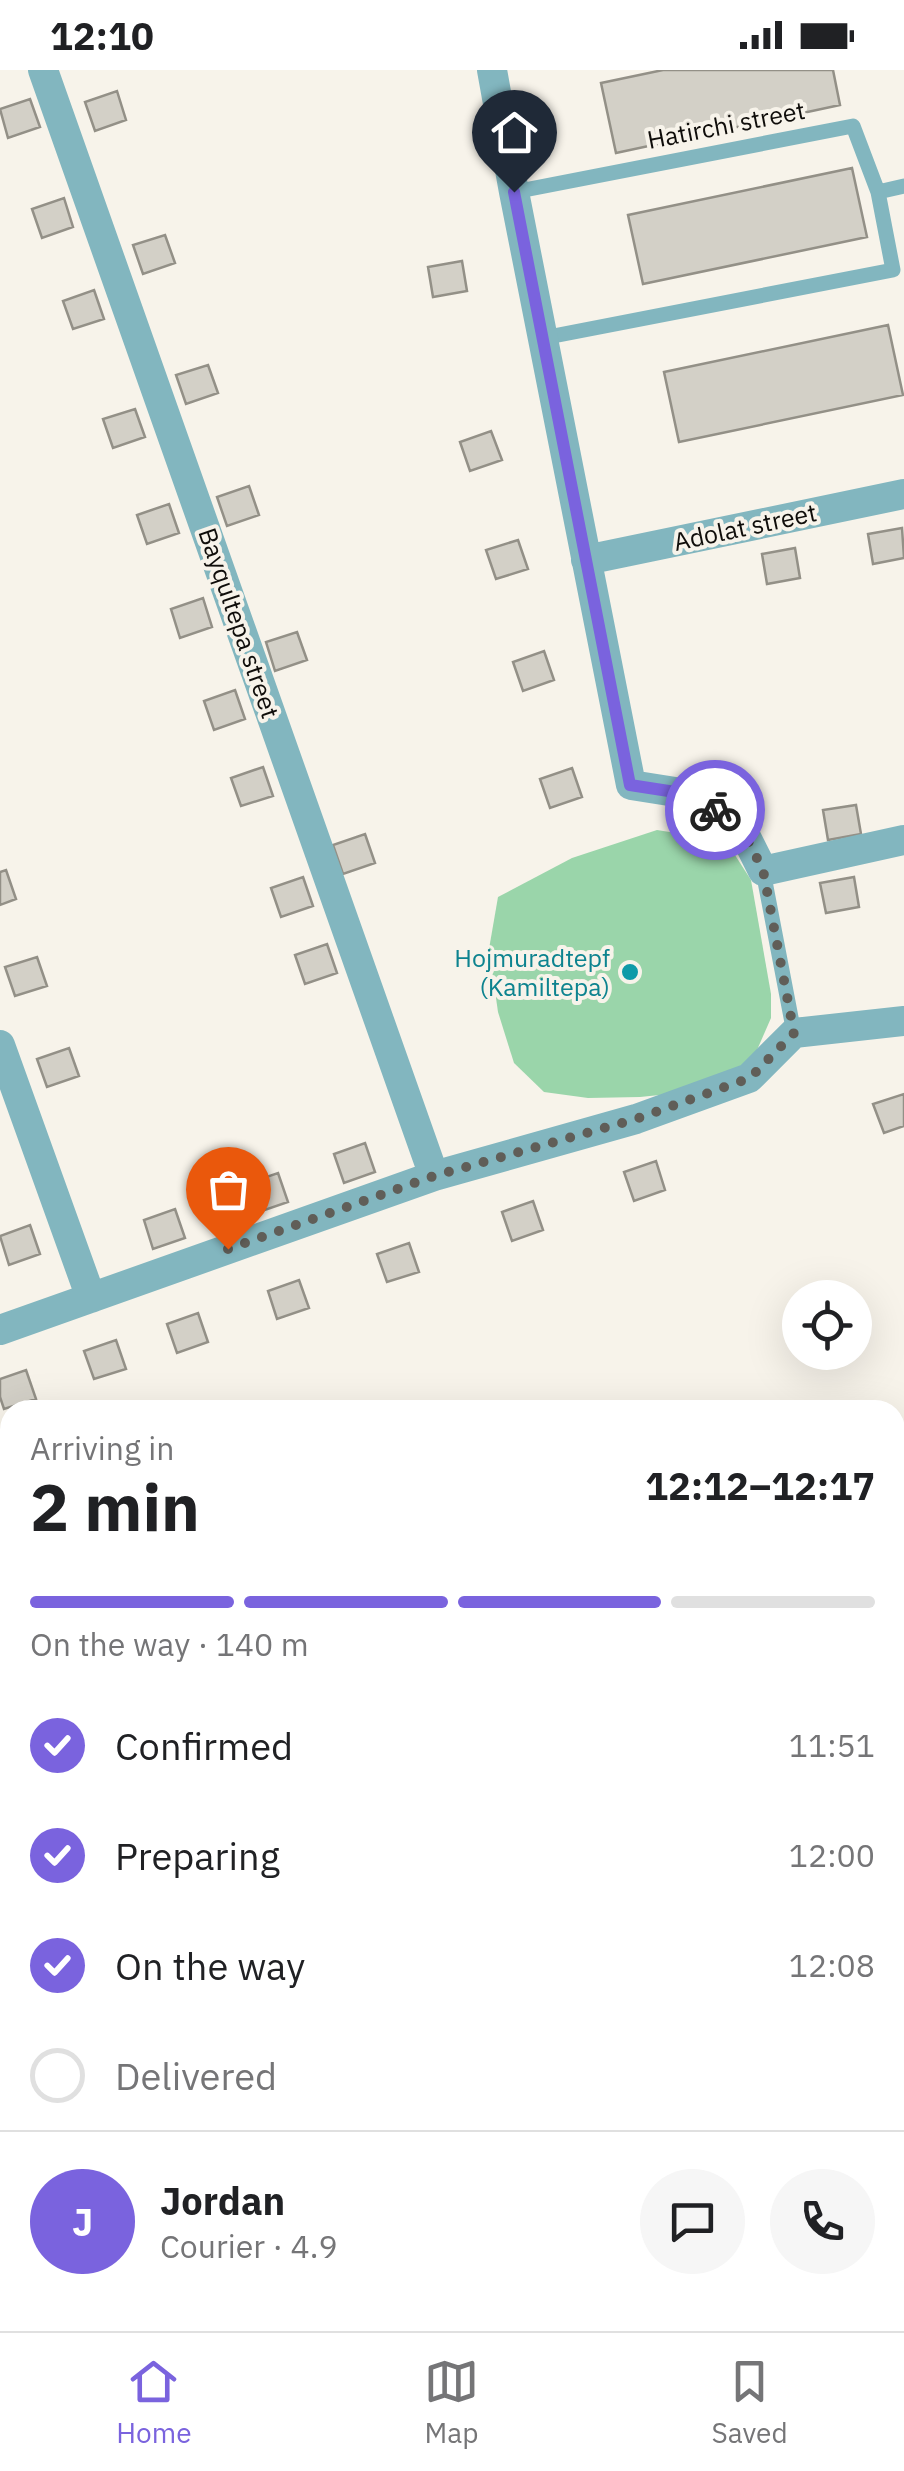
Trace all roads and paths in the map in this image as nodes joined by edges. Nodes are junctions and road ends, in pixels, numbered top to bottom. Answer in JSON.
{"nodes":[{"id":1,"x":43,"y":70,"type":"edge"},
{"id":2,"x":492,"y":70,"type":"edge"},
{"id":3,"x":904,"y":186,"type":"edge"},
{"id":4,"x":514,"y":192,"type":"junction"},
{"id":5,"x":878,"y":192,"type":"junction"},
{"id":6,"x":542,"y":338,"type":"junction"},
{"id":7,"x":904,"y":494,"type":"edge"},
{"id":8,"x":586,"y":560,"type":"junction"},
{"id":9,"x":904,"y":840,"type":"edge"},
{"id":10,"x":763,"y":870,"type":"junction"},
{"id":11,"x":904,"y":1021,"type":"edge"},
{"id":12,"x":794,"y":1033,"type":"junction"},
{"id":13,"x":0,"y":1045,"type":"edge"},
{"id":14,"x":434,"y":1176,"type":"junction"},
{"id":15,"x":91,"y":1298,"type":"junction"},
{"id":16,"x":0,"y":1330,"type":"edge"}],
"edges":[{"from":1,"to":14,"type":"street","name":"Bayqultepa street"},
{"from":2,"to":4,"type":"street"},
{"from":3,"to":5,"type":"lane"},
{"from":4,"to":5,"type":"lane","name":"Hatirchi street"},
{"from":4,"to":6,"type":"street"},
{"from":5,"to":6,"type":"lane"},
{"from":6,"to":8,"type":"street"},
{"from":7,"to":8,"type":"street","name":"Adolat street"},
{"from":8,"to":10,"type":"street"},
{"from":9,"to":10,"type":"street"},
{"from":10,"to":12,"type":"lane"},
{"from":11,"to":12,"type":"street"},
{"from":12,"to":14,"type":"street"},
{"from":13,"to":15,"type":"street"},
{"from":14,"to":15,"type":"street"},
{"from":15,"to":16,"type":"street"}]}
